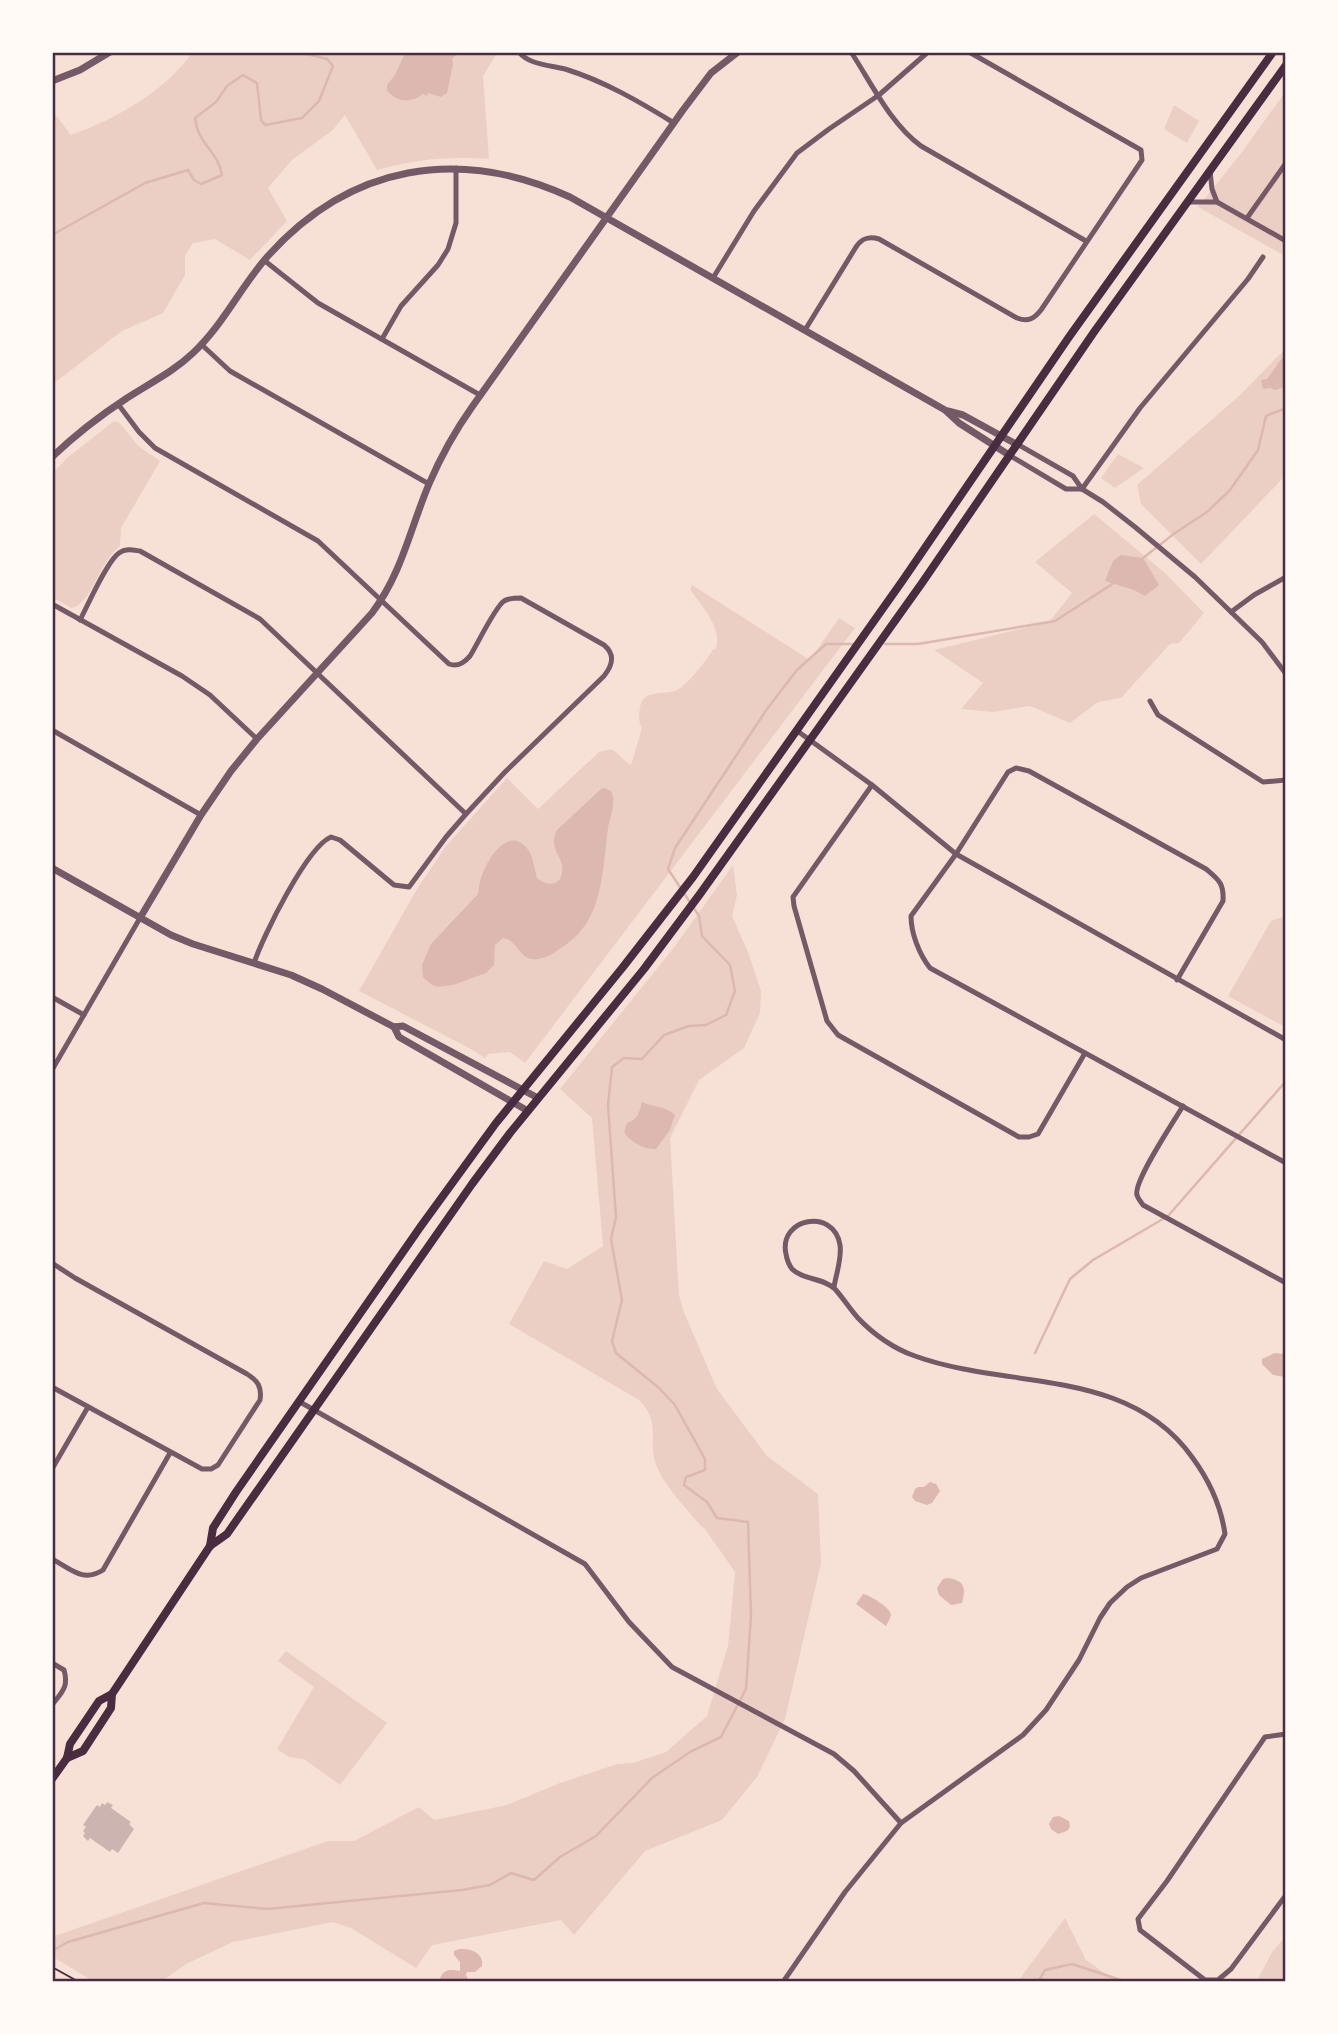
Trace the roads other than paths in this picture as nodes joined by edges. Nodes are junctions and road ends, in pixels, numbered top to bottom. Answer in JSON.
{"nodes":[{"id":1,"x":110,"y":52,"type":"edge"},
{"id":2,"x":519,"y":52,"type":"edge"},
{"id":3,"x":738,"y":52,"type":"edge"},
{"id":4,"x":851,"y":52,"type":"edge"},
{"id":5,"x":928,"y":52,"type":"edge"},
{"id":6,"x":969,"y":52,"type":"edge"},
{"id":7,"x":1273,"y":52,"type":"edge"},
{"id":8,"x":1286,"y":65,"type":"edge"},
{"id":9,"x":52,"y":81,"type":"edge"},
{"id":10,"x":879,"y":95,"type":"junction"},
{"id":11,"x":674,"y":123,"type":"junction"},
{"id":12,"x":1193,"y":164,"type":"junction"},
{"id":13,"x":1285,"y":164,"type":"edge"},
{"id":14,"x":456,"y":168,"type":"junction"},
{"id":15,"x":1208,"y":172,"type":"junction"},
{"id":16,"x":1186,"y":202,"type":"junction"},
{"id":17,"x":1217,"y":202,"type":"junction"},
{"id":18,"x":607,"y":217,"type":"junction"},
{"id":19,"x":1247,"y":218,"type":"junction"},
{"id":20,"x":1086,"y":241,"type":"junction"},
{"id":21,"x":1286,"y":241,"type":"edge"},
{"id":22,"x":1263,"y":257,"type":"dead end"},
{"id":23,"x":265,"y":261,"type":"junction"},
{"id":24,"x":713,"y":278,"type":"junction"},
{"id":25,"x":1092,"y":303,"type":"junction"},
{"id":26,"x":1106,"y":314,"type":"junction"},
{"id":27,"x":805,"y":330,"type":"junction"},
{"id":28,"x":382,"y":339,"type":"junction"},
{"id":29,"x":202,"y":345,"type":"junction"},
{"id":30,"x":480,"y":395,"type":"junction"},
{"id":31,"x":118,"y":404,"type":"junction"},
{"id":32,"x":945,"y":410,"type":"junction"},
{"id":33,"x":1001,"y":435,"type":"junction"},
{"id":34,"x":1016,"y":444,"type":"junction"},
{"id":35,"x":995,"y":445,"type":"junction"},
{"id":36,"x":1009,"y":455,"type":"junction"},
{"id":37,"x":52,"y":457,"type":"edge"},
{"id":38,"x":429,"y":484,"type":"junction"},
{"id":39,"x":1082,"y":489,"type":"junction"},
{"id":40,"x":1286,"y":577,"type":"edge"},
{"id":41,"x":381,"y":599,"type":"junction"},
{"id":42,"x":52,"y":604,"type":"edge"},
{"id":43,"x":1231,"y":612,"type":"junction"},
{"id":44,"x":80,"y":620,"type":"junction"},
{"id":45,"x":318,"y":673,"type":"junction"},
{"id":46,"x":1286,"y":674,"type":"edge"},
{"id":47,"x":1150,"y":701,"type":"dead end"},
{"id":48,"x":52,"y":730,"type":"edge"},
{"id":49,"x":796,"y":730,"type":"junction"},
{"id":50,"x":257,"y":738,"type":"junction"},
{"id":51,"x":811,"y":740,"type":"junction"},
{"id":52,"x":1286,"y":780,"type":"edge"},
{"id":53,"x":872,"y":785,"type":"junction"},
{"id":54,"x":466,"y":814,"type":"junction"},
{"id":55,"x":201,"y":815,"type":"junction"},
{"id":56,"x":956,"y":854,"type":"junction"},
{"id":57,"x":52,"y":868,"type":"edge"},
{"id":58,"x":140,"y":918,"type":"junction"},
{"id":59,"x":254,"y":962,"type":"junction"},
{"id":60,"x":1177,"y":980,"type":"junction"},
{"id":61,"x":52,"y":997,"type":"edge"},
{"id":62,"x":84,"y":1015,"type":"junction"},
{"id":63,"x":394,"y":1027,"type":"junction"},
{"id":64,"x":1286,"y":1040,"type":"edge"},
{"id":65,"x":1086,"y":1053,"type":"junction"},
{"id":66,"x":52,"y":1070,"type":"edge"},
{"id":67,"x":523,"y":1090,"type":"junction"},
{"id":68,"x":538,"y":1098,"type":"junction"},
{"id":69,"x":513,"y":1102,"type":"junction"},
{"id":70,"x":1183,"y":1107,"type":"junction"},
{"id":71,"x":528,"y":1111,"type":"junction"},
{"id":72,"x":1286,"y":1163,"type":"edge"},
{"id":73,"x":52,"y":1263,"type":"edge"},
{"id":74,"x":1286,"y":1283,"type":"edge"},
{"id":75,"x":834,"y":1287,"type":"junction"},
{"id":76,"x":52,"y":1387,"type":"edge"},
{"id":77,"x":300,"y":1402,"type":"junction"},
{"id":78,"x":88,"y":1407,"type":"junction"},
{"id":79,"x":314,"y":1410,"type":"junction"},
{"id":80,"x":170,"y":1452,"type":"junction"},
{"id":81,"x":52,"y":1469,"type":"edge"},
{"id":82,"x":210,"y":1546,"type":"junction"},
{"id":83,"x":52,"y":1559,"type":"edge"},
{"id":84,"x":52,"y":1662,"type":"edge"},
{"id":85,"x":112,"y":1694,"type":"junction"},
{"id":86,"x":52,"y":1705,"type":"edge"},
{"id":87,"x":1286,"y":1734,"type":"edge"},
{"id":88,"x":67,"y":1758,"type":"junction"},
{"id":89,"x":52,"y":1779,"type":"edge"},
{"id":90,"x":901,"y":1823,"type":"junction"},
{"id":91,"x":1286,"y":1895,"type":"edge"},
{"id":92,"x":782,"y":1982,"type":"edge"}],
"edges":[{"from":1,"to":9,"type":"street"},
{"from":2,"to":11,"type":"street"},
{"from":3,"to":11,"type":"street"},
{"from":4,"to":10,"type":"street"},
{"from":5,"to":10,"type":"street"},
{"from":6,"to":20,"type":"street"},
{"from":7,"to":12,"type":"main road"},
{"from":8,"to":15,"type":"main road"},
{"from":10,"to":20,"type":"street"},
{"from":10,"to":24,"type":"street"},
{"from":11,"to":18,"type":"street"},
{"from":12,"to":15,"type":"main road"},
{"from":12,"to":25,"type":"main road"},
{"from":13,"to":19,"type":"street"},
{"from":14,"to":18,"type":"street"},
{"from":14,"to":23,"type":"street"},
{"from":14,"to":28,"type":"street"},
{"from":15,"to":16,"type":"main road"},
{"from":15,"to":17,"type":"street"},
{"from":16,"to":17,"type":"street"},
{"from":16,"to":26,"type":"main road"},
{"from":17,"to":19,"type":"street"},
{"from":18,"to":24,"type":"street"},
{"from":18,"to":30,"type":"street"},
{"from":19,"to":21,"type":"street"},
{"from":20,"to":27,"type":"street"},
{"from":22,"to":39,"type":"street"},
{"from":23,"to":28,"type":"street"},
{"from":23,"to":29,"type":"street"},
{"from":24,"to":27,"type":"street"},
{"from":25,"to":26,"type":"main road"},
{"from":25,"to":33,"type":"main road"},
{"from":26,"to":34,"type":"main road"},
{"from":27,"to":32,"type":"street"},
{"from":28,"to":30,"type":"street"},
{"from":29,"to":31,"type":"street"},
{"from":29,"to":38,"type":"street"},
{"from":30,"to":38,"type":"street"},
{"from":31,"to":37,"type":"street"},
{"from":31,"to":41,"type":"street"},
{"from":32,"to":33,"type":"street"},
{"from":32,"to":35,"type":"street"},
{"from":33,"to":34,"type":"street"},
{"from":33,"to":35,"type":"main road"},
{"from":34,"to":36,"type":"main road"},
{"from":34,"to":39,"type":"street"},
{"from":35,"to":36,"type":"street"},
{"from":35,"to":49,"type":"main road"},
{"from":36,"to":39,"type":"street"},
{"from":36,"to":51,"type":"main road"},
{"from":38,"to":41,"type":"street"},
{"from":39,"to":43,"type":"street"},
{"from":40,"to":43,"type":"street"},
{"from":41,"to":45,"type":"street"},
{"from":41,"to":54,"type":"street"},
{"from":42,"to":44,"type":"street"},
{"from":43,"to":46,"type":"street"},
{"from":44,"to":45,"type":"street"},
{"from":44,"to":50,"type":"street"},
{"from":45,"to":50,"type":"street"},
{"from":45,"to":54,"type":"street"},
{"from":47,"to":52,"type":"street"},
{"from":48,"to":55,"type":"street"},
{"from":49,"to":51,"type":"street"},
{"from":49,"to":67,"type":"main road"},
{"from":50,"to":55,"type":"street"},
{"from":51,"to":53,"type":"street"},
{"from":51,"to":68,"type":"main road"},
{"from":53,"to":56,"type":"street"},
{"from":53,"to":65,"type":"street"},
{"from":54,"to":59,"type":"street"},
{"from":55,"to":58,"type":"street"},
{"from":56,"to":60,"type":"street"},
{"from":56,"to":60,"type":"street"},
{"from":56,"to":65,"type":"street"},
{"from":57,"to":58,"type":"street"},
{"from":58,"to":59,"type":"street"},
{"from":58,"to":62,"type":"street"},
{"from":59,"to":63,"type":"street"},
{"from":60,"to":64,"type":"street"},
{"from":61,"to":62,"type":"street"},
{"from":62,"to":66,"type":"street"},
{"from":63,"to":67,"type":"street"},
{"from":63,"to":69,"type":"street"},
{"from":65,"to":70,"type":"street"},
{"from":67,"to":68,"type":"street"},
{"from":67,"to":69,"type":"main road"},
{"from":68,"to":71,"type":"main road"},
{"from":69,"to":71,"type":"street"},
{"from":69,"to":77,"type":"main road"},
{"from":70,"to":72,"type":"street"},
{"from":70,"to":74,"type":"street"},
{"from":71,"to":79,"type":"main road"},
{"from":73,"to":80,"type":"street"},
{"from":75,"to":75,"type":"street"},
{"from":75,"to":90,"type":"street"},
{"from":76,"to":78,"type":"street"},
{"from":77,"to":79,"type":"street"},
{"from":77,"to":82,"type":"main road"},
{"from":78,"to":80,"type":"street"},
{"from":78,"to":81,"type":"street"},
{"from":79,"to":82,"type":"main road"},
{"from":79,"to":90,"type":"street"},
{"from":80,"to":83,"type":"street"},
{"from":82,"to":85,"type":"main road"},
{"from":84,"to":86,"type":"street"},
{"from":85,"to":88,"type":"main road"},
{"from":85,"to":88,"type":"main road"},
{"from":87,"to":91,"type":"street"},
{"from":88,"to":89,"type":"main road"},
{"from":90,"to":92,"type":"street"}]}
